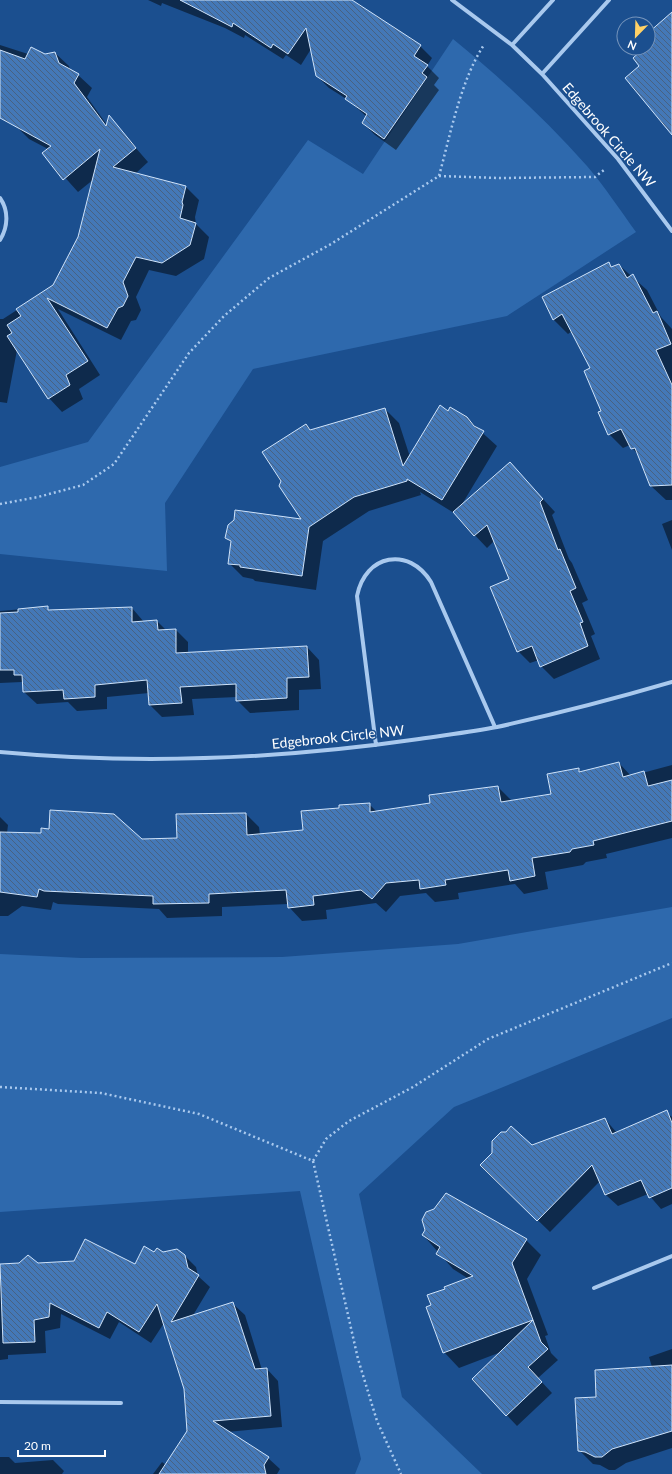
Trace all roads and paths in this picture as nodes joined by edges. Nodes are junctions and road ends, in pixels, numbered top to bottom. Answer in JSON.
{"nodes":[{"id":1,"x":452,"y":0,"type":"edge"},
{"id":2,"x":553,"y":0,"type":"edge"},
{"id":3,"x":609,"y":0,"type":"edge"},
{"id":4,"x":493,"y":31,"type":"junction"},
{"id":5,"x":512,"y":46,"type":"junction"},
{"id":6,"x":542,"y":74,"type":"junction"},
{"id":7,"x":618,"y":159,"type":"junction"},
{"id":8,"x":439,"y":176,"type":"junction"},
{"id":9,"x":0,"y":198,"type":"edge"},
{"id":10,"x":672,"y":231,"type":"edge"},
{"id":11,"x":0,"y":240,"type":"edge"},
{"id":12,"x":0,"y":504,"type":"edge"},
{"id":13,"x":672,"y":682,"type":"edge"},
{"id":14,"x":495,"y":727,"type":"junction"},
{"id":15,"x":376,"y":745,"type":"junction"},
{"id":16,"x":0,"y":752,"type":"edge"},
{"id":17,"x":672,"y":963,"type":"edge"},
{"id":18,"x":0,"y":1087,"type":"edge"},
{"id":19,"x":313,"y":1161,"type":"junction"},
{"id":20,"x":672,"y":1256,"type":"edge"},
{"id":21,"x":594,"y":1288,"type":"dead end"},
{"id":22,"x":0,"y":1402,"type":"edge"},
{"id":23,"x":121,"y":1402,"type":"dead end"},
{"id":24,"x":401,"y":1474,"type":"edge"}],
"edges":[{"from":1,"to":4,"type":"street","name":"Edgebrook Circle NW"},
{"from":2,"to":5,"type":"street"},
{"from":3,"to":6,"type":"street"},
{"from":4,"to":5,"type":"street","name":"Edgebrook Circle NW"},
{"from":4,"to":8,"type":"path"},
{"from":5,"to":6,"type":"street","name":"Edgebrook Circle NW"},
{"from":6,"to":7,"type":"street","name":"Edgebrook Circle NW"},
{"from":7,"to":8,"type":"path"},
{"from":7,"to":10,"type":"street","name":"Edgebrook Circle NW"},
{"from":8,"to":12,"type":"path"},
{"from":9,"to":11,"type":"street"},
{"from":13,"to":14,"type":"street","name":"Edgebrook Circle NW"},
{"from":14,"to":15,"type":"street","name":"Edgebrook Circle NW"},
{"from":14,"to":15,"type":"street"},
{"from":15,"to":16,"type":"street","name":"Edgebrook Circle NW"},
{"from":17,"to":19,"type":"path"},
{"from":18,"to":19,"type":"path"},
{"from":19,"to":24,"type":"path"},
{"from":20,"to":21,"type":"street"},
{"from":22,"to":23,"type":"street"}]}
